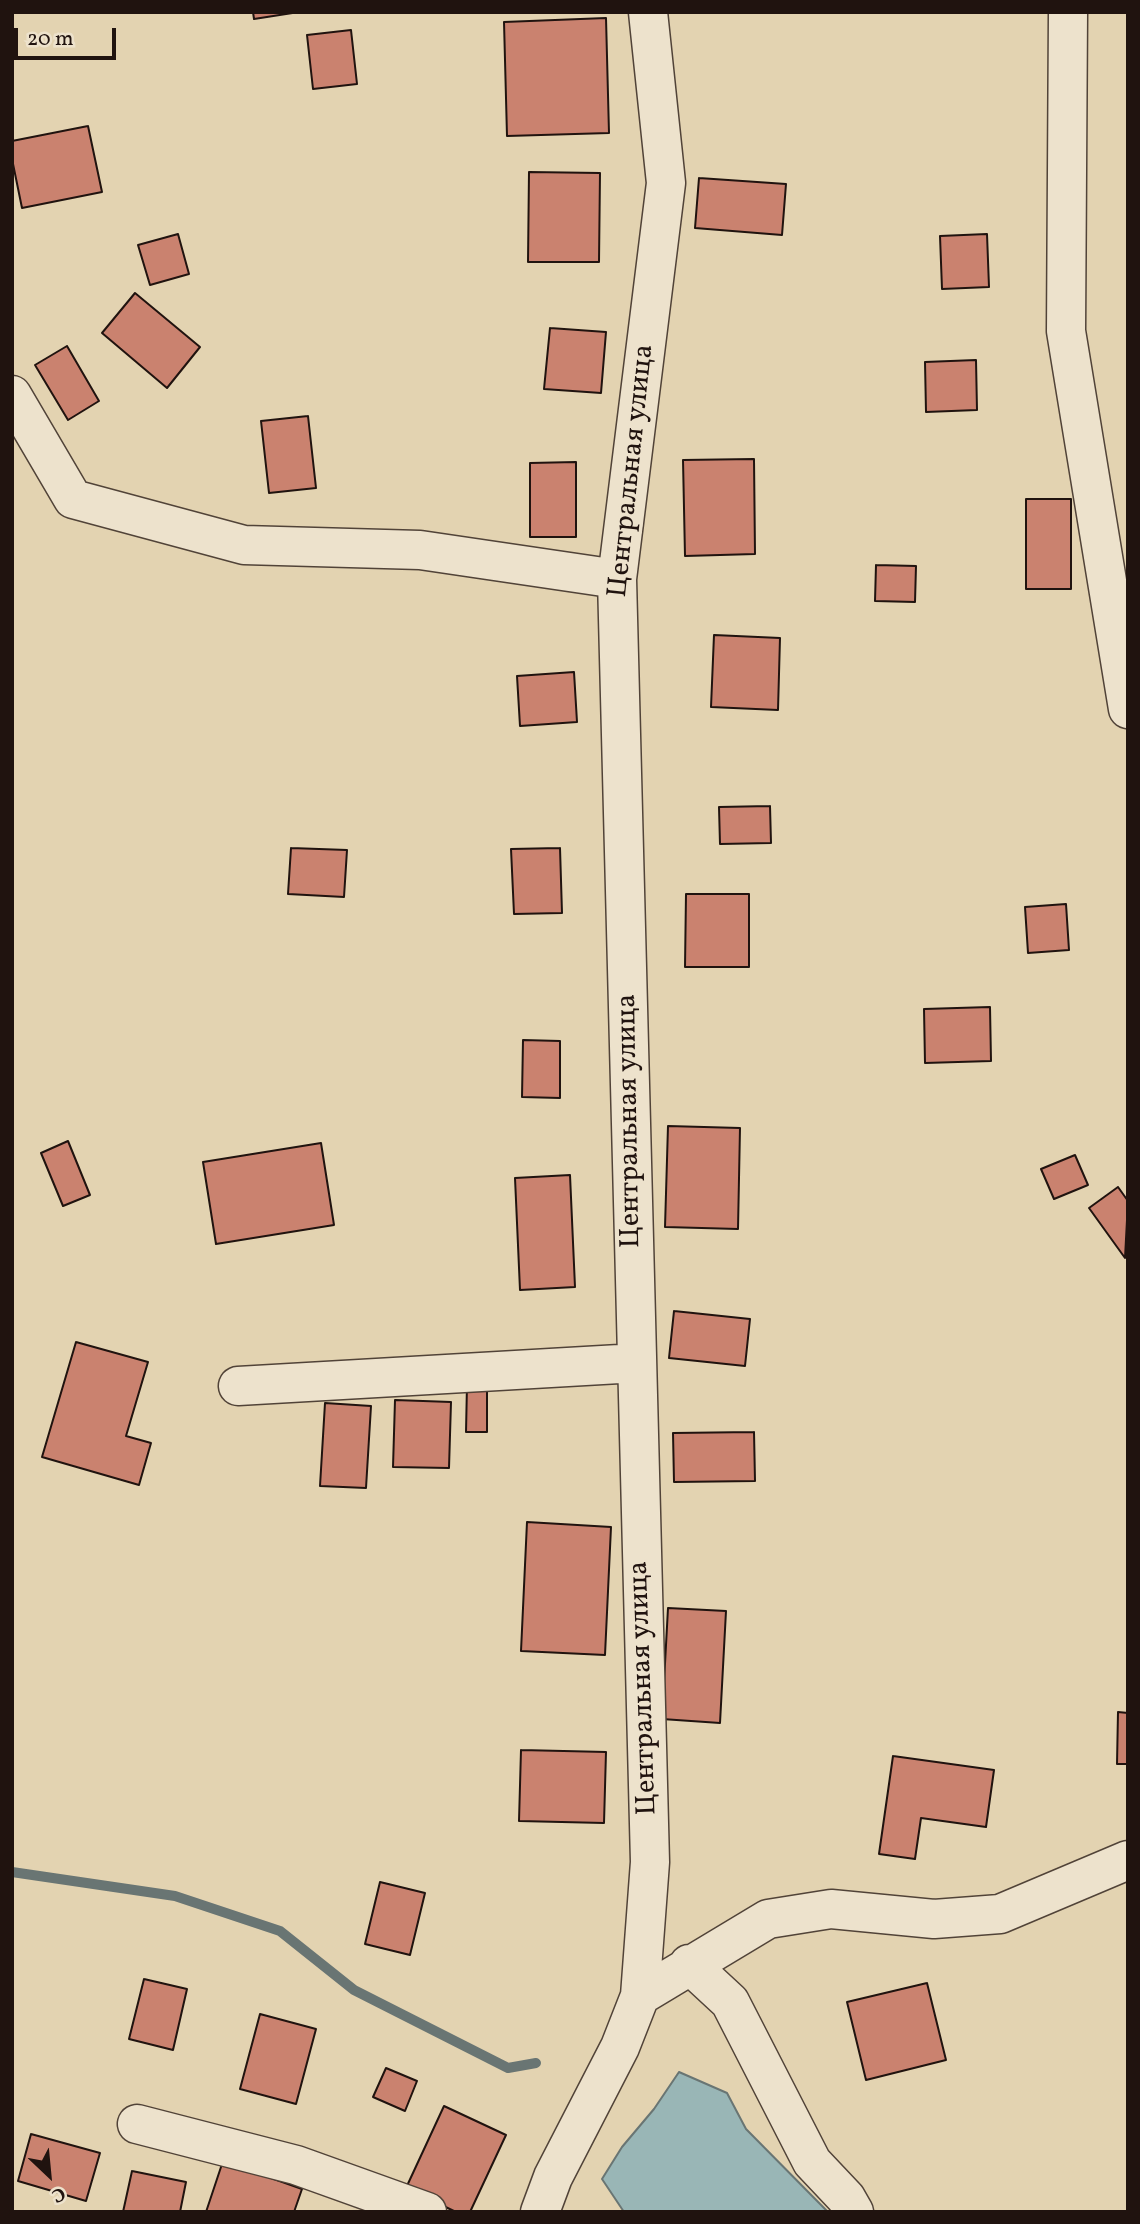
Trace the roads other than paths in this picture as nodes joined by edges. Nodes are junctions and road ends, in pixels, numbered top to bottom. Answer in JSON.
{"nodes":[{"id":1,"x":648,"y":12,"type":"edge"},
{"id":2,"x":1068,"y":12,"type":"edge"},
{"id":3,"x":12,"y":395,"type":"edge"},
{"id":4,"x":617,"y":579,"type":"junction"},
{"id":5,"x":1128,"y":709,"type":"edge"},
{"id":6,"x":637,"y":1363,"type":"junction"},
{"id":7,"x":238,"y":1386,"type":"dead end"},
{"id":8,"x":1128,"y":1860,"type":"edge"},
{"id":9,"x":690,"y":1965,"type":"junction"},
{"id":10,"x":639,"y":1996,"type":"junction"},
{"id":11,"x":137,"y":2124,"type":"dead end"},
{"id":12,"x":427,"y":2212,"type":"edge"},
{"id":13,"x":540,"y":2212,"type":"edge"},
{"id":14,"x":854,"y":2212,"type":"edge"}],
"edges":[{"from":1,"to":4,"type":"street","name":"Центральная улица"},
{"from":2,"to":5,"type":"street"},
{"from":3,"to":4,"type":"street"},
{"from":4,"to":6,"type":"street","name":"Центральная улица"},
{"from":6,"to":7,"type":"street"},
{"from":6,"to":10,"type":"street","name":"Центральная улица"},
{"from":8,"to":9,"type":"street"},
{"from":9,"to":10,"type":"street"},
{"from":9,"to":14,"type":"street"},
{"from":10,"to":13,"type":"street","name":"Центральная улица"},
{"from":11,"to":12,"type":"street"}]}
